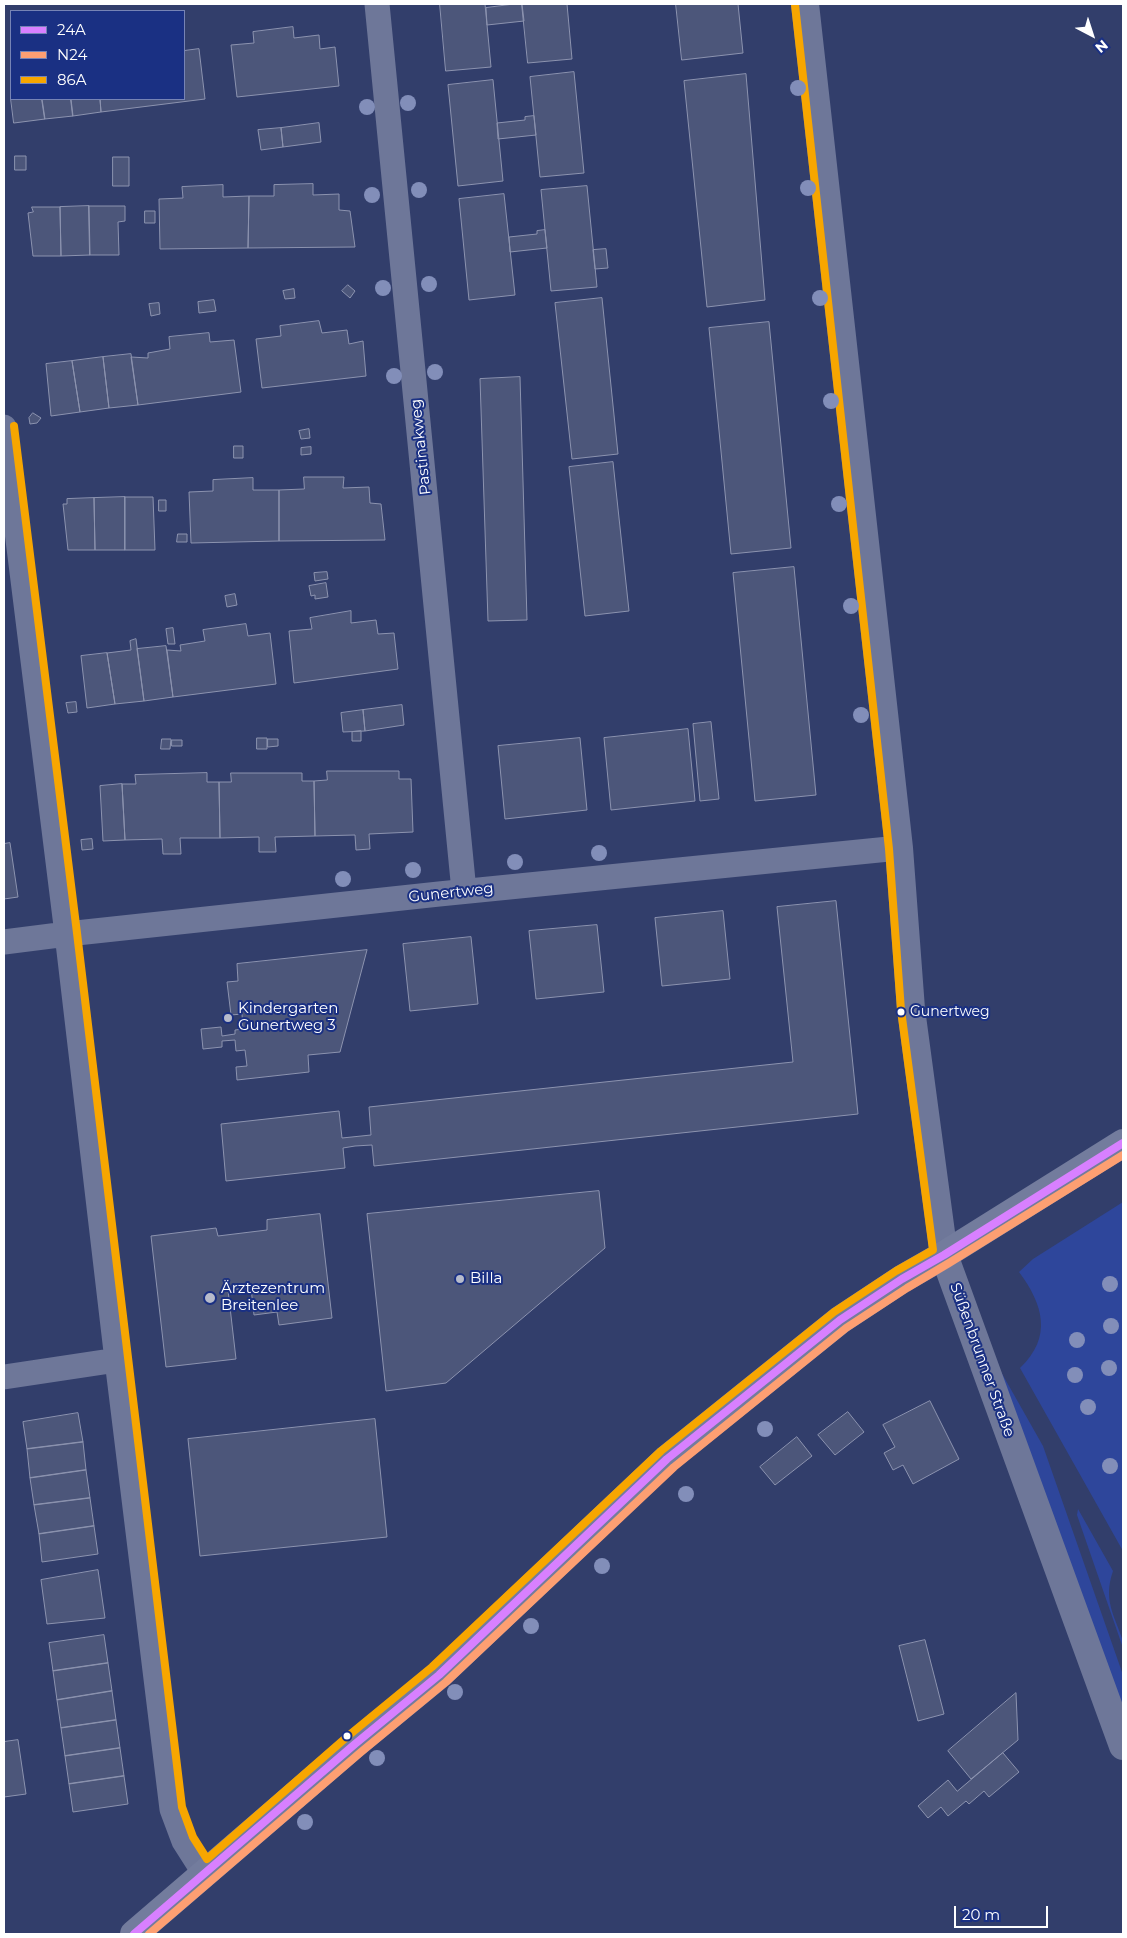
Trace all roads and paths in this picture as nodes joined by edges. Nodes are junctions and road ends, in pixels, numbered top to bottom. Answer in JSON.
{"nodes":[{"id":1,"x":377,"y":4,"type":"edge"},
{"id":2,"x":805,"y":4,"type":"edge"},
{"id":3,"x":4,"y":427,"type":"edge"},
{"id":4,"x":899,"y":848,"type":"junction"},
{"id":5,"x":464,"y":891,"type":"junction"},
{"id":6,"x":67,"y":934,"type":"junction"},
{"id":7,"x":4,"y":942,"type":"edge"},
{"id":8,"x":1123,"y":1143,"type":"edge"},
{"id":9,"x":944,"y":1255,"type":"junction"},
{"id":10,"x":117,"y":1360,"type":"junction"},
{"id":11,"x":4,"y":1377,"type":"edge"},
{"id":12,"x":1123,"y":1746,"type":"edge"},
{"id":13,"x":205,"y":1874,"type":"junction"},
{"id":14,"x":134,"y":1934,"type":"edge"}],
"edges":[{"from":1,"to":5,"type":"street","name":"Pastinakweg"},
{"from":2,"to":4,"type":"street","name":"Süßenbrunner Straße"},
{"from":3,"to":6,"type":"street"},
{"from":4,"to":5,"type":"street","name":"Gunertweg"},
{"from":4,"to":9,"type":"street","name":"Süßenbrunner Straße"},
{"from":5,"to":6,"type":"street","name":"Gunertweg"},
{"from":6,"to":7,"type":"street","name":"Gunertweg"},
{"from":6,"to":10,"type":"street"},
{"from":8,"to":9,"type":"main road"},
{"from":9,"to":12,"type":"street","name":"Süßenbrunner Straße"},
{"from":9,"to":13,"type":"main road"},
{"from":10,"to":11,"type":"street"},
{"from":10,"to":13,"type":"street"},
{"from":13,"to":14,"type":"main road"}]}
